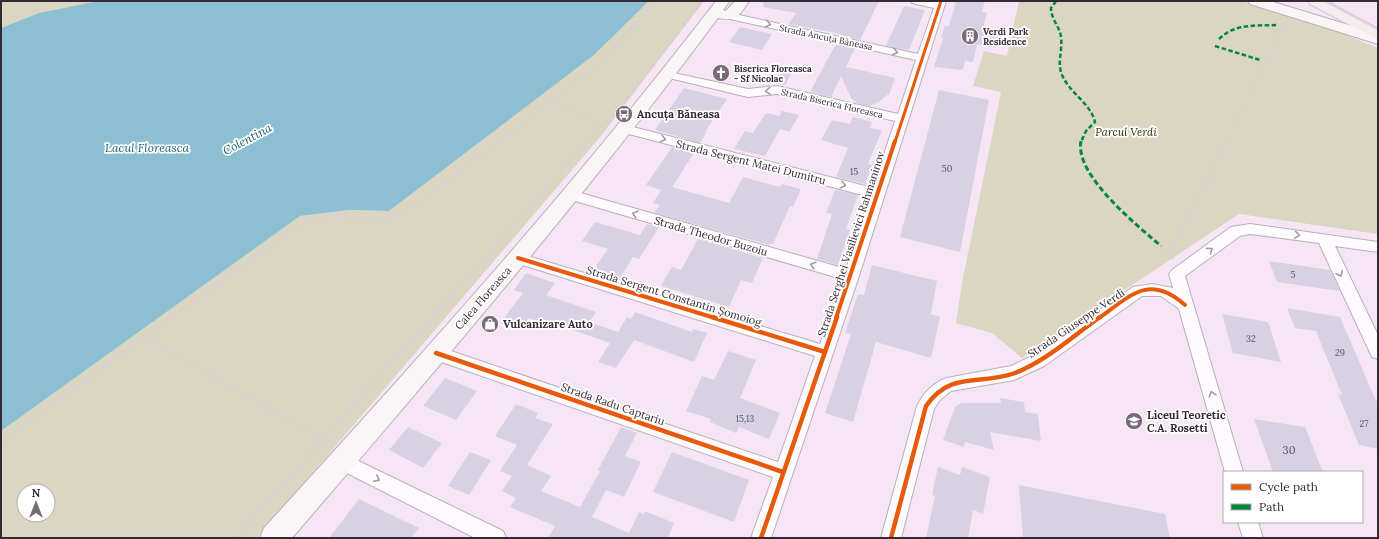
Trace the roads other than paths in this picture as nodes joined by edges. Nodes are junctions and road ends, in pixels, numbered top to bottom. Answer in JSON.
{"nodes":[{"id":1,"x":916,"y":1,"type":"edge"},
{"id":2,"x":1255,"y":1,"type":"edge"},
{"id":3,"x":1339,"y":1,"type":"edge"},
{"id":4,"x":941,"y":3,"type":"edge"},
{"id":5,"x":1320,"y":3,"type":"edge"},
{"id":6,"x":718,"y":8,"type":"edge"},
{"id":7,"x":736,"y":9,"type":"edge"},
{"id":8,"x":1306,"y":16,"type":"junction"},
{"id":9,"x":1378,"y":21,"type":"edge"},
{"id":10,"x":1378,"y":35,"type":"edge"},
{"id":11,"x":1378,"y":39,"type":"edge"},
{"id":12,"x":922,"y":58,"type":"junction"},
{"id":13,"x":669,"y":75,"type":"junction"},
{"id":14,"x":902,"y":119,"type":"junction"},
{"id":15,"x":625,"y":129,"type":"junction"},
{"id":16,"x":877,"y":194,"type":"junction"},
{"id":17,"x":570,"y":195,"type":"junction"},
{"id":18,"x":1324,"y":238,"type":"junction"},
{"id":19,"x":1378,"y":247,"type":"edge"},
{"id":20,"x":518,"y":258,"type":"junction"},
{"id":21,"x":851,"y":276,"type":"junction"},
{"id":22,"x":1185,"y":305,"type":"junction"},
{"id":23,"x":825,"y":352,"type":"junction"},
{"id":24,"x":1378,"y":352,"type":"edge"},
{"id":25,"x":436,"y":353,"type":"junction"},
{"id":26,"x":342,"y":461,"type":"junction"},
{"id":27,"x":1234,"y":471,"type":"edge"},
{"id":28,"x":783,"y":472,"type":"junction"},
{"id":29,"x":1248,"y":523,"type":"edge"},
{"id":30,"x":274,"y":538,"type":"edge"},
{"id":31,"x":496,"y":538,"type":"edge"},
{"id":32,"x":761,"y":538,"type":"edge"},
{"id":33,"x":891,"y":538,"type":"edge"},
{"id":34,"x":1253,"y":538,"type":"edge"}],
"edges":[{"from":1,"to":4,"type":"street"},
{"from":2,"to":8,"type":"main road"},
{"from":3,"to":9,"type":"main road"},
{"from":4,"to":12,"type":"street","name":"Strada Serghei Vasilievici Rahmaninov"},
{"from":5,"to":8,"type":"main road"},
{"from":5,"to":10,"type":"main road"},
{"from":6,"to":7,"type":"main road","name":"Calea Floreasca"},
{"from":6,"to":13,"type":"main road","name":"Calea Floreasca"},
{"from":7,"to":12,"type":"street","name":"Strada Ancuța Băneasa","one_way":true},
{"from":8,"to":11,"type":"main road"},
{"from":12,"to":14,"type":"street","name":"Strada Serghei Vasilievici Rahmaninov"},
{"from":14,"to":13,"type":"street","name":"Strada Biserica Floreasca","one_way":true},
{"from":13,"to":15,"type":"main road","name":"Calea Floreasca"},
{"from":14,"to":16,"type":"street","name":"Strada Serghei Vasilievici Rahmaninov"},
{"from":15,"to":16,"type":"street","name":"Strada Sergent Matei Dumitru","one_way":true},
{"from":15,"to":17,"type":"main road","name":"Calea Floreasca"},
{"from":16,"to":21,"type":"street","name":"Strada Serghei Vasilievici Rahmaninov"},
{"from":17,"to":20,"type":"main road","name":"Calea Floreasca"},
{"from":21,"to":17,"type":"street","name":"Strada Theodor Buzoiu","one_way":true},
{"from":18,"to":19,"type":"street"},
{"from":22,"to":18,"type":"street","one_way":true},
{"from":18,"to":24,"type":"street","one_way":true},
{"from":20,"to":23,"type":"street","name":"Strada Sergent Constantin Șomoiog"},
{"from":20,"to":25,"type":"main road","name":"Calea Floreasca"},
{"from":21,"to":23,"type":"street","name":"Strada Serghei Vasilievici Rahmaninov"},
{"from":27,"to":22,"type":"street","one_way":true},
{"from":22,"to":33,"type":"street","name":"Strada Giuseppe Verdi"},
{"from":23,"to":28,"type":"street","name":"Strada Serghei Vasilievici Rahmaninov"},
{"from":25,"to":26,"type":"main road","name":"Calea Floreasca"},
{"from":25,"to":28,"type":"street","name":"Strada Radu Captariu"},
{"from":26,"to":30,"type":"main road","name":"Calea Floreasca"},
{"from":26,"to":31,"type":"street","one_way":true},
{"from":28,"to":32,"type":"street","name":"Strada Serghei Vasilievici Rahmaninov"},
{"from":29,"to":34,"type":"street"}]}
